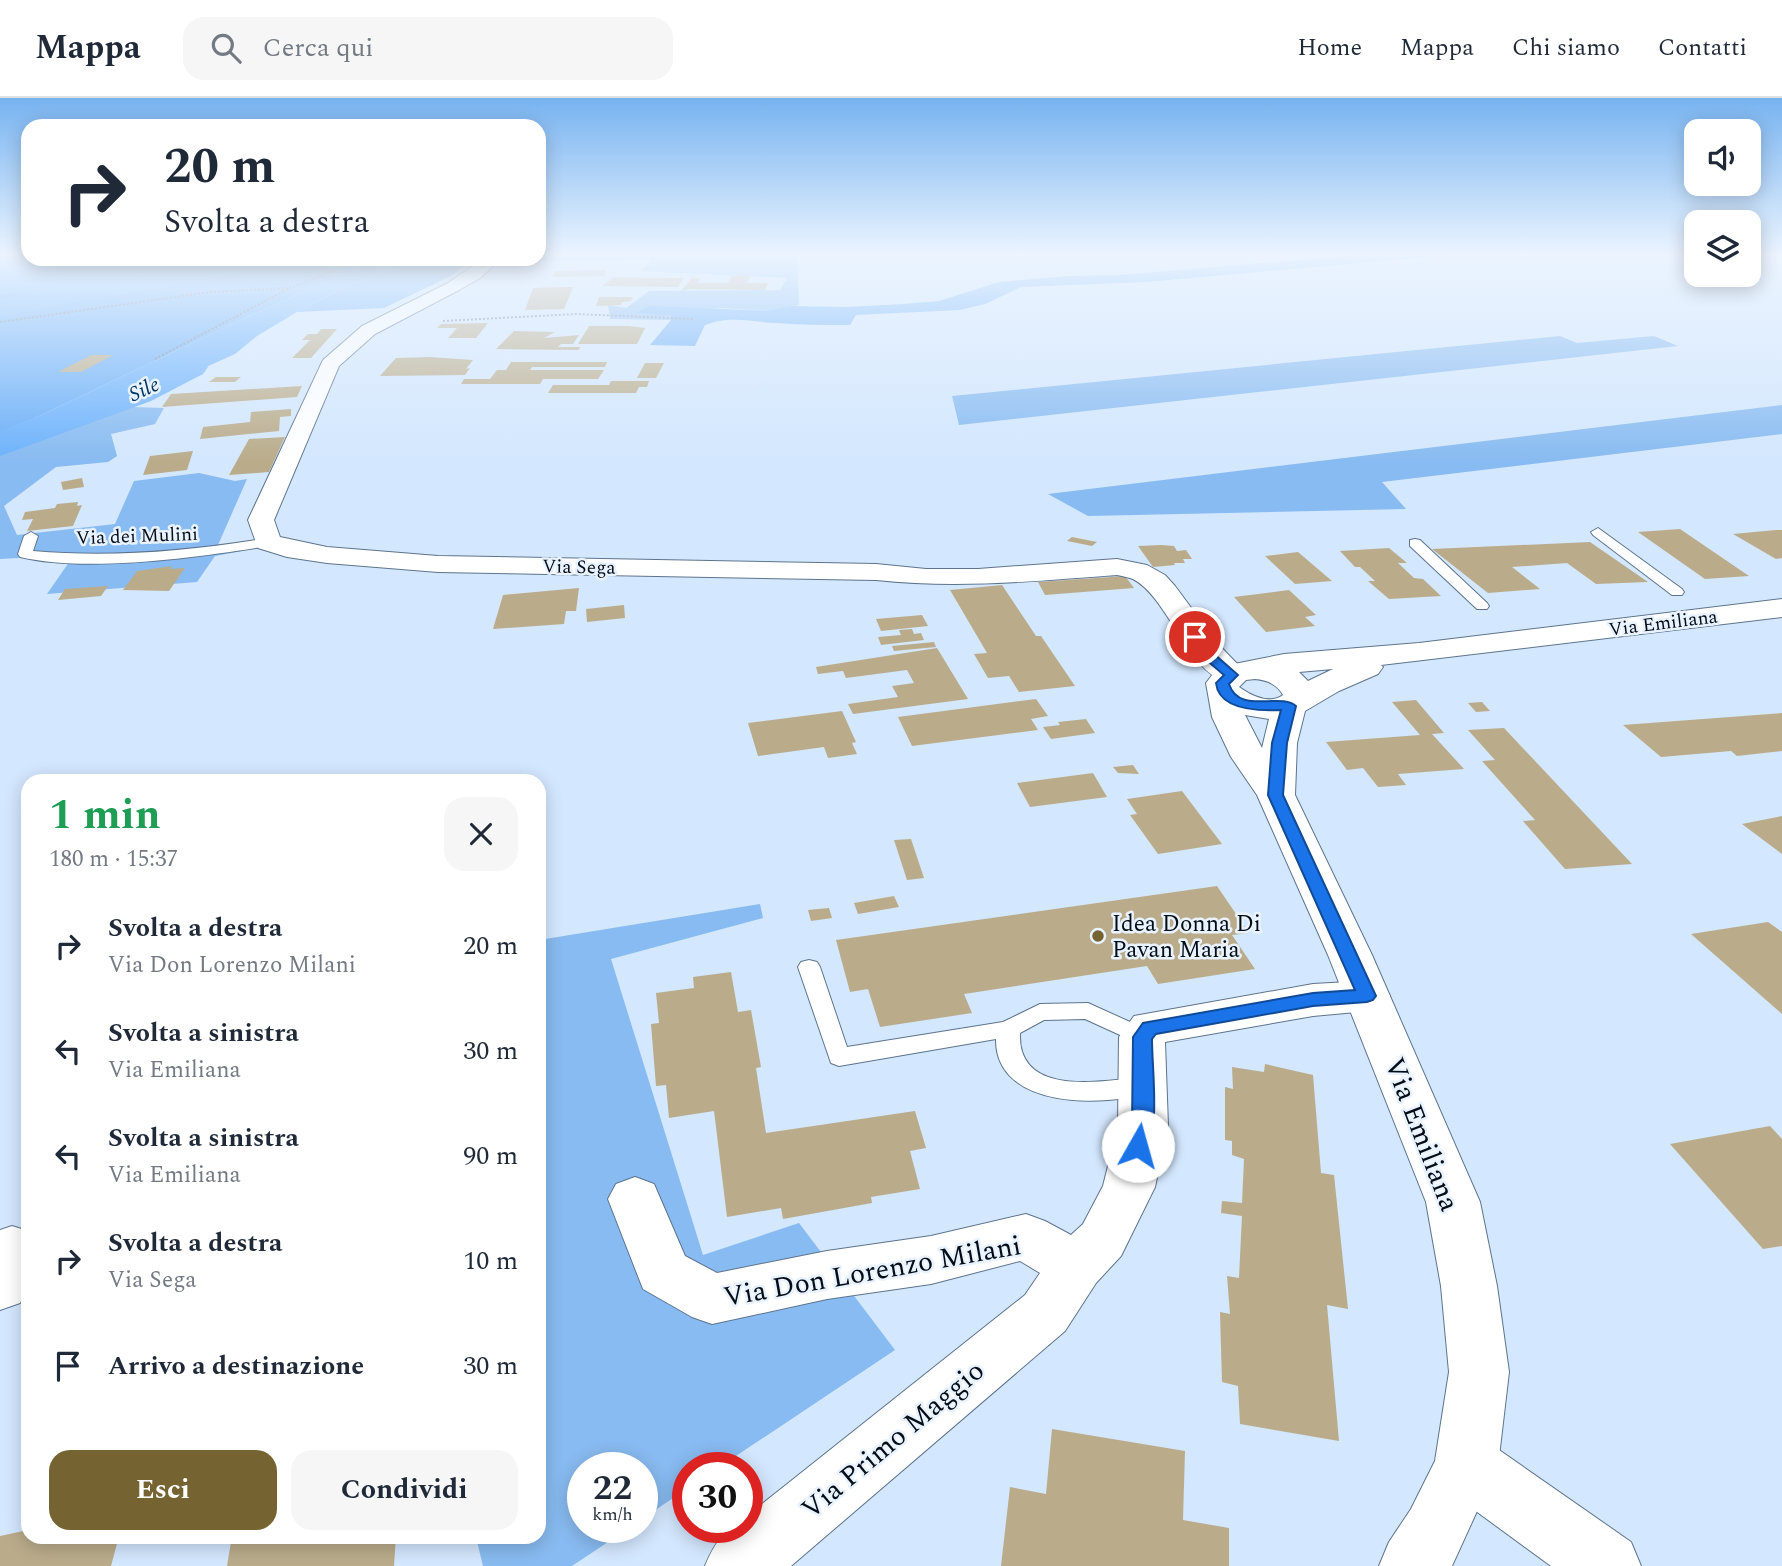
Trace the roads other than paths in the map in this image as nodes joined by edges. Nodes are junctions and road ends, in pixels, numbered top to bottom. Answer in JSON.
{"nodes":[{"id":1,"x":376,"y":324,"type":"edge"},
{"id":2,"x":1598,"y":532,"type":"dead end"},
{"id":3,"x":31,"y":536,"type":"dead end"},
{"id":4,"x":268,"y":542,"type":"junction"},
{"id":5,"x":1415,"y":543,"type":"dead end"},
{"id":6,"x":1677,"y":592,"type":"dead end"},
{"id":7,"x":1482,"y":606,"type":"dead end"},
{"id":8,"x":1782,"y":608,"type":"edge"},
{"id":9,"x":1419,"y":652,"type":"junction"},
{"id":10,"x":1236,"y":678,"type":"junction"},
{"id":11,"x":1293,"y":704,"type":"junction"},
{"id":12,"x":1276,"y":795,"type":"junction"},
{"id":13,"x":809,"y":967,"type":"dead end"},
{"id":14,"x":1367,"y":996,"type":"junction"},
{"id":15,"x":1008,"y":1029,"type":"junction"},
{"id":16,"x":1142,"y":1037,"type":"junction"},
{"id":17,"x":1143,"y":1086,"type":"junction"},
{"id":18,"x":635,"y":1199,"type":"dead end"},
{"id":19,"x":1060,"y":1289,"type":"junction"},
{"id":20,"x":1465,"y":1465,"type":"junction"},
{"id":21,"x":739,"y":1566,"type":"edge"},
{"id":22,"x":1413,"y":1566,"type":"edge"},
{"id":23,"x":1607,"y":1566,"type":"edge"}],
"edges":[{"from":1,"to":4,"type":"street"},
{"from":2,"to":6,"type":"lane"},
{"from":3,"to":4,"type":"lane","name":"Via dei Mulini"},
{"from":4,"to":10,"type":"street","name":"Via Sega"},
{"from":5,"to":7,"type":"lane"},
{"from":8,"to":9,"type":"street","name":"Via Emiliana"},
{"from":9,"to":10,"type":"street","name":"Via Emiliana"},
{"from":9,"to":11,"type":"street","name":"Via Emiliana"},
{"from":10,"to":11,"type":"street"},
{"from":10,"to":12,"type":"street","name":"Via Emiliana"},
{"from":11,"to":12,"type":"street","name":"Via Emiliana"},
{"from":12,"to":14,"type":"street","name":"Via Emiliana"},
{"from":13,"to":15,"type":"lane"},
{"from":14,"to":16,"type":"street"},
{"from":14,"to":20,"type":"street","name":"Via Emiliana"},
{"from":15,"to":16,"type":"lane"},
{"from":15,"to":17,"type":"lane"},
{"from":16,"to":17,"type":"street"},
{"from":17,"to":19,"type":"street"},
{"from":18,"to":19,"type":"street","name":"Via Don Lorenzo Milani"},
{"from":19,"to":21,"type":"street","name":"Via Primo Maggio"},
{"from":20,"to":22,"type":"street","name":"Via Emiliana"},
{"from":20,"to":23,"type":"street"}]}
